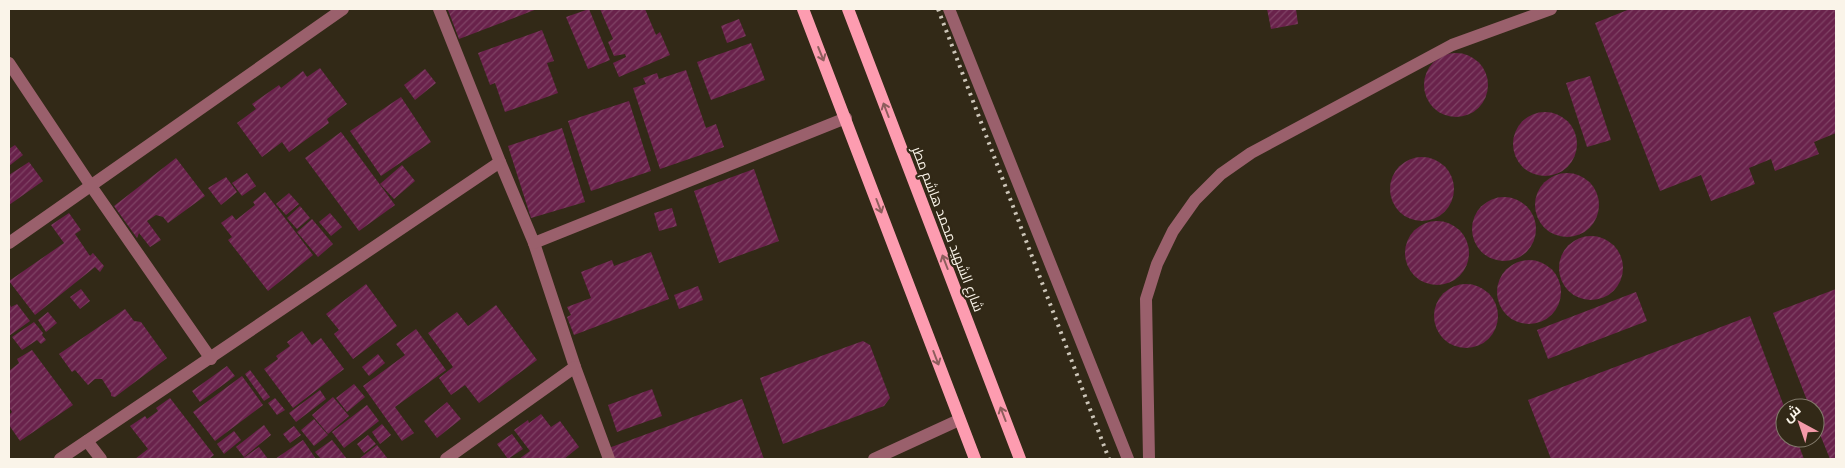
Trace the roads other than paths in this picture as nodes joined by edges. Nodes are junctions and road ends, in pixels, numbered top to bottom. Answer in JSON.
{"nodes":[{"id":1,"x":343,"y":9,"type":"edge"},
{"id":2,"x":439,"y":9,"type":"edge"},
{"id":3,"x":803,"y":9,"type":"edge"},
{"id":4,"x":848,"y":9,"type":"edge"},
{"id":5,"x":949,"y":9,"type":"edge"},
{"id":6,"x":1551,"y":9,"type":"edge"},
{"id":7,"x":9,"y":63,"type":"edge"},
{"id":8,"x":846,"y":118,"type":"junction"},
{"id":9,"x":500,"y":162,"type":"junction"},
{"id":10,"x":91,"y":186,"type":"junction"},
{"id":11,"x":9,"y":243,"type":"edge"},
{"id":12,"x":534,"y":243,"type":"junction"},
{"id":13,"x":211,"y":359,"type":"junction"},
{"id":14,"x":575,"y":367,"type":"junction"},
{"id":15,"x":959,"y":420,"type":"junction"},
{"id":16,"x":87,"y":441,"type":"junction"},
{"id":17,"x":60,"y":459,"type":"edge"},
{"id":18,"x":101,"y":459,"type":"edge"},
{"id":19,"x":446,"y":459,"type":"edge"},
{"id":20,"x":609,"y":459,"type":"edge"},
{"id":21,"x":874,"y":459,"type":"edge"},
{"id":22,"x":975,"y":459,"type":"edge"},
{"id":23,"x":1020,"y":459,"type":"edge"},
{"id":24,"x":1128,"y":459,"type":"edge"},
{"id":25,"x":1148,"y":459,"type":"edge"}],
"edges":[{"from":1,"to":10,"type":"street"},
{"from":2,"to":9,"type":"street"},
{"from":3,"to":8,"type":"main road","one_way":true},
{"from":23,"to":4,"type":"main road","name":"شارع الشهيد محمد هاشم مطر","one_way":true},
{"from":5,"to":24,"type":"street"},
{"from":6,"to":25,"type":"street"},
{"from":7,"to":10,"type":"street"},
{"from":8,"to":12,"type":"street"},
{"from":8,"to":15,"type":"main road","one_way":true},
{"from":9,"to":12,"type":"street"},
{"from":9,"to":13,"type":"street"},
{"from":10,"to":11,"type":"street"},
{"from":10,"to":13,"type":"street"},
{"from":12,"to":14,"type":"street"},
{"from":13,"to":16,"type":"street"},
{"from":14,"to":19,"type":"street"},
{"from":14,"to":20,"type":"street"},
{"from":15,"to":21,"type":"street"},
{"from":15,"to":22,"type":"main road"},
{"from":16,"to":17,"type":"street"},
{"from":16,"to":18,"type":"street"}]}
